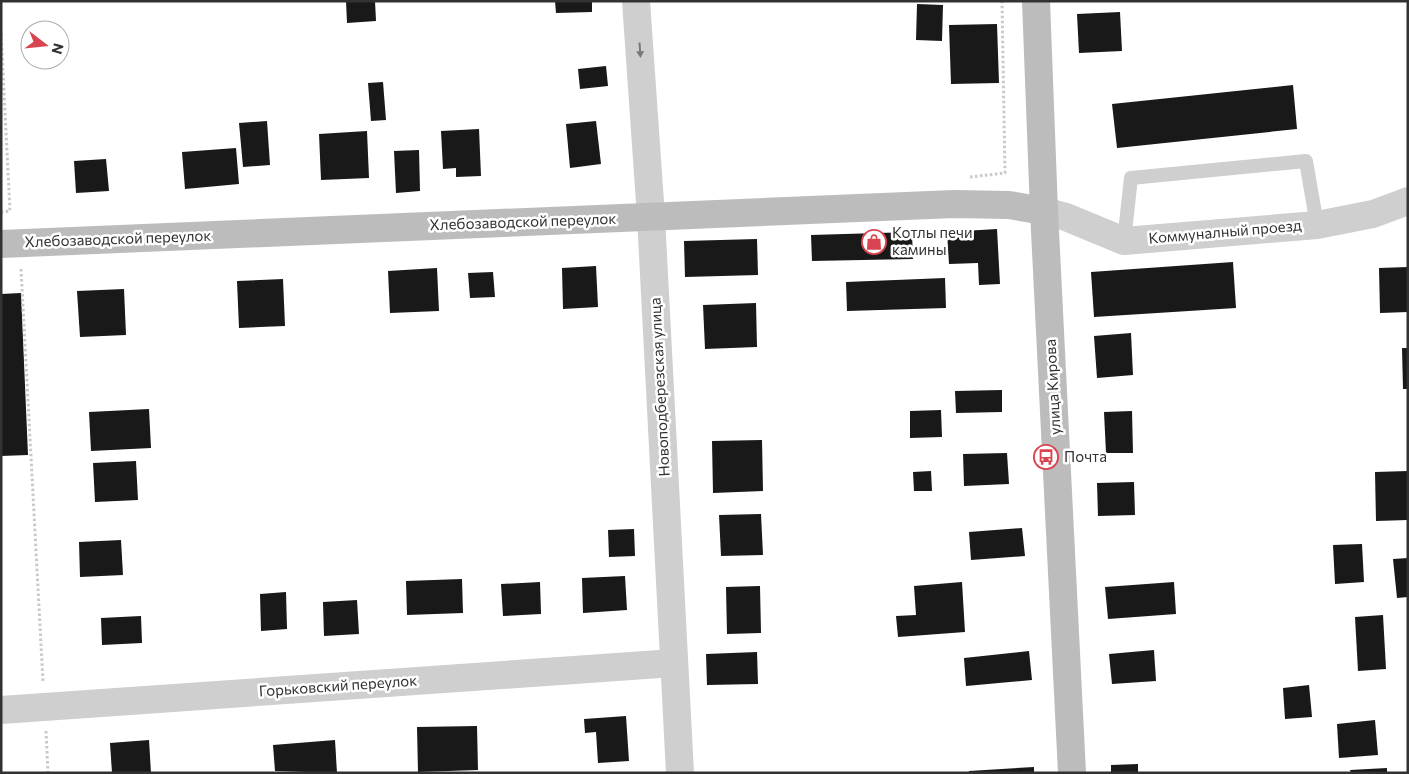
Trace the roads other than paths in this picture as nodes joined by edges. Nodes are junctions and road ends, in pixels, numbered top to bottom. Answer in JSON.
{"nodes":[{"id":1,"x":636,"y":1,"type":"edge"},
{"id":2,"x":1036,"y":1,"type":"edge"},
{"id":3,"x":1408,"y":201,"type":"edge"},
{"id":4,"x":1044,"y":211,"type":"junction"},
{"id":5,"x":651,"y":217,"type":"junction"},
{"id":6,"x":1317,"y":225,"type":"junction"},
{"id":7,"x":1124,"y":241,"type":"junction"},
{"id":8,"x":1,"y":244,"type":"edge"},
{"id":9,"x":674,"y":663,"type":"junction"},
{"id":10,"x":1,"y":710,"type":"edge"},
{"id":11,"x":680,"y":773,"type":"edge"},
{"id":12,"x":1072,"y":773,"type":"edge"}],
"edges":[{"from":1,"to":5,"type":"street","name":"Новоподберезская улица","one_way":true},
{"from":2,"to":4,"type":"street","name":"улица Кирова"},
{"from":3,"to":6,"type":"street","name":"Коммуналный проезд"},
{"from":4,"to":5,"type":"street","name":"Хлебозаводской переулок"},
{"from":4,"to":7,"type":"street","name":"Коммуналный проезд"},
{"from":4,"to":12,"type":"street","name":"улица Кирова"},
{"from":5,"to":8,"type":"street","name":"Хлебозаводской переулок"},
{"from":5,"to":9,"type":"street","name":"Новоподберезская улица"},
{"from":6,"to":7,"type":"street","name":"Коммуналный проезд"},
{"from":6,"to":7,"type":"lane"},
{"from":9,"to":10,"type":"street","name":"Горьковский переулок"},
{"from":9,"to":11,"type":"street","name":"Новоподберезская улица"}]}
